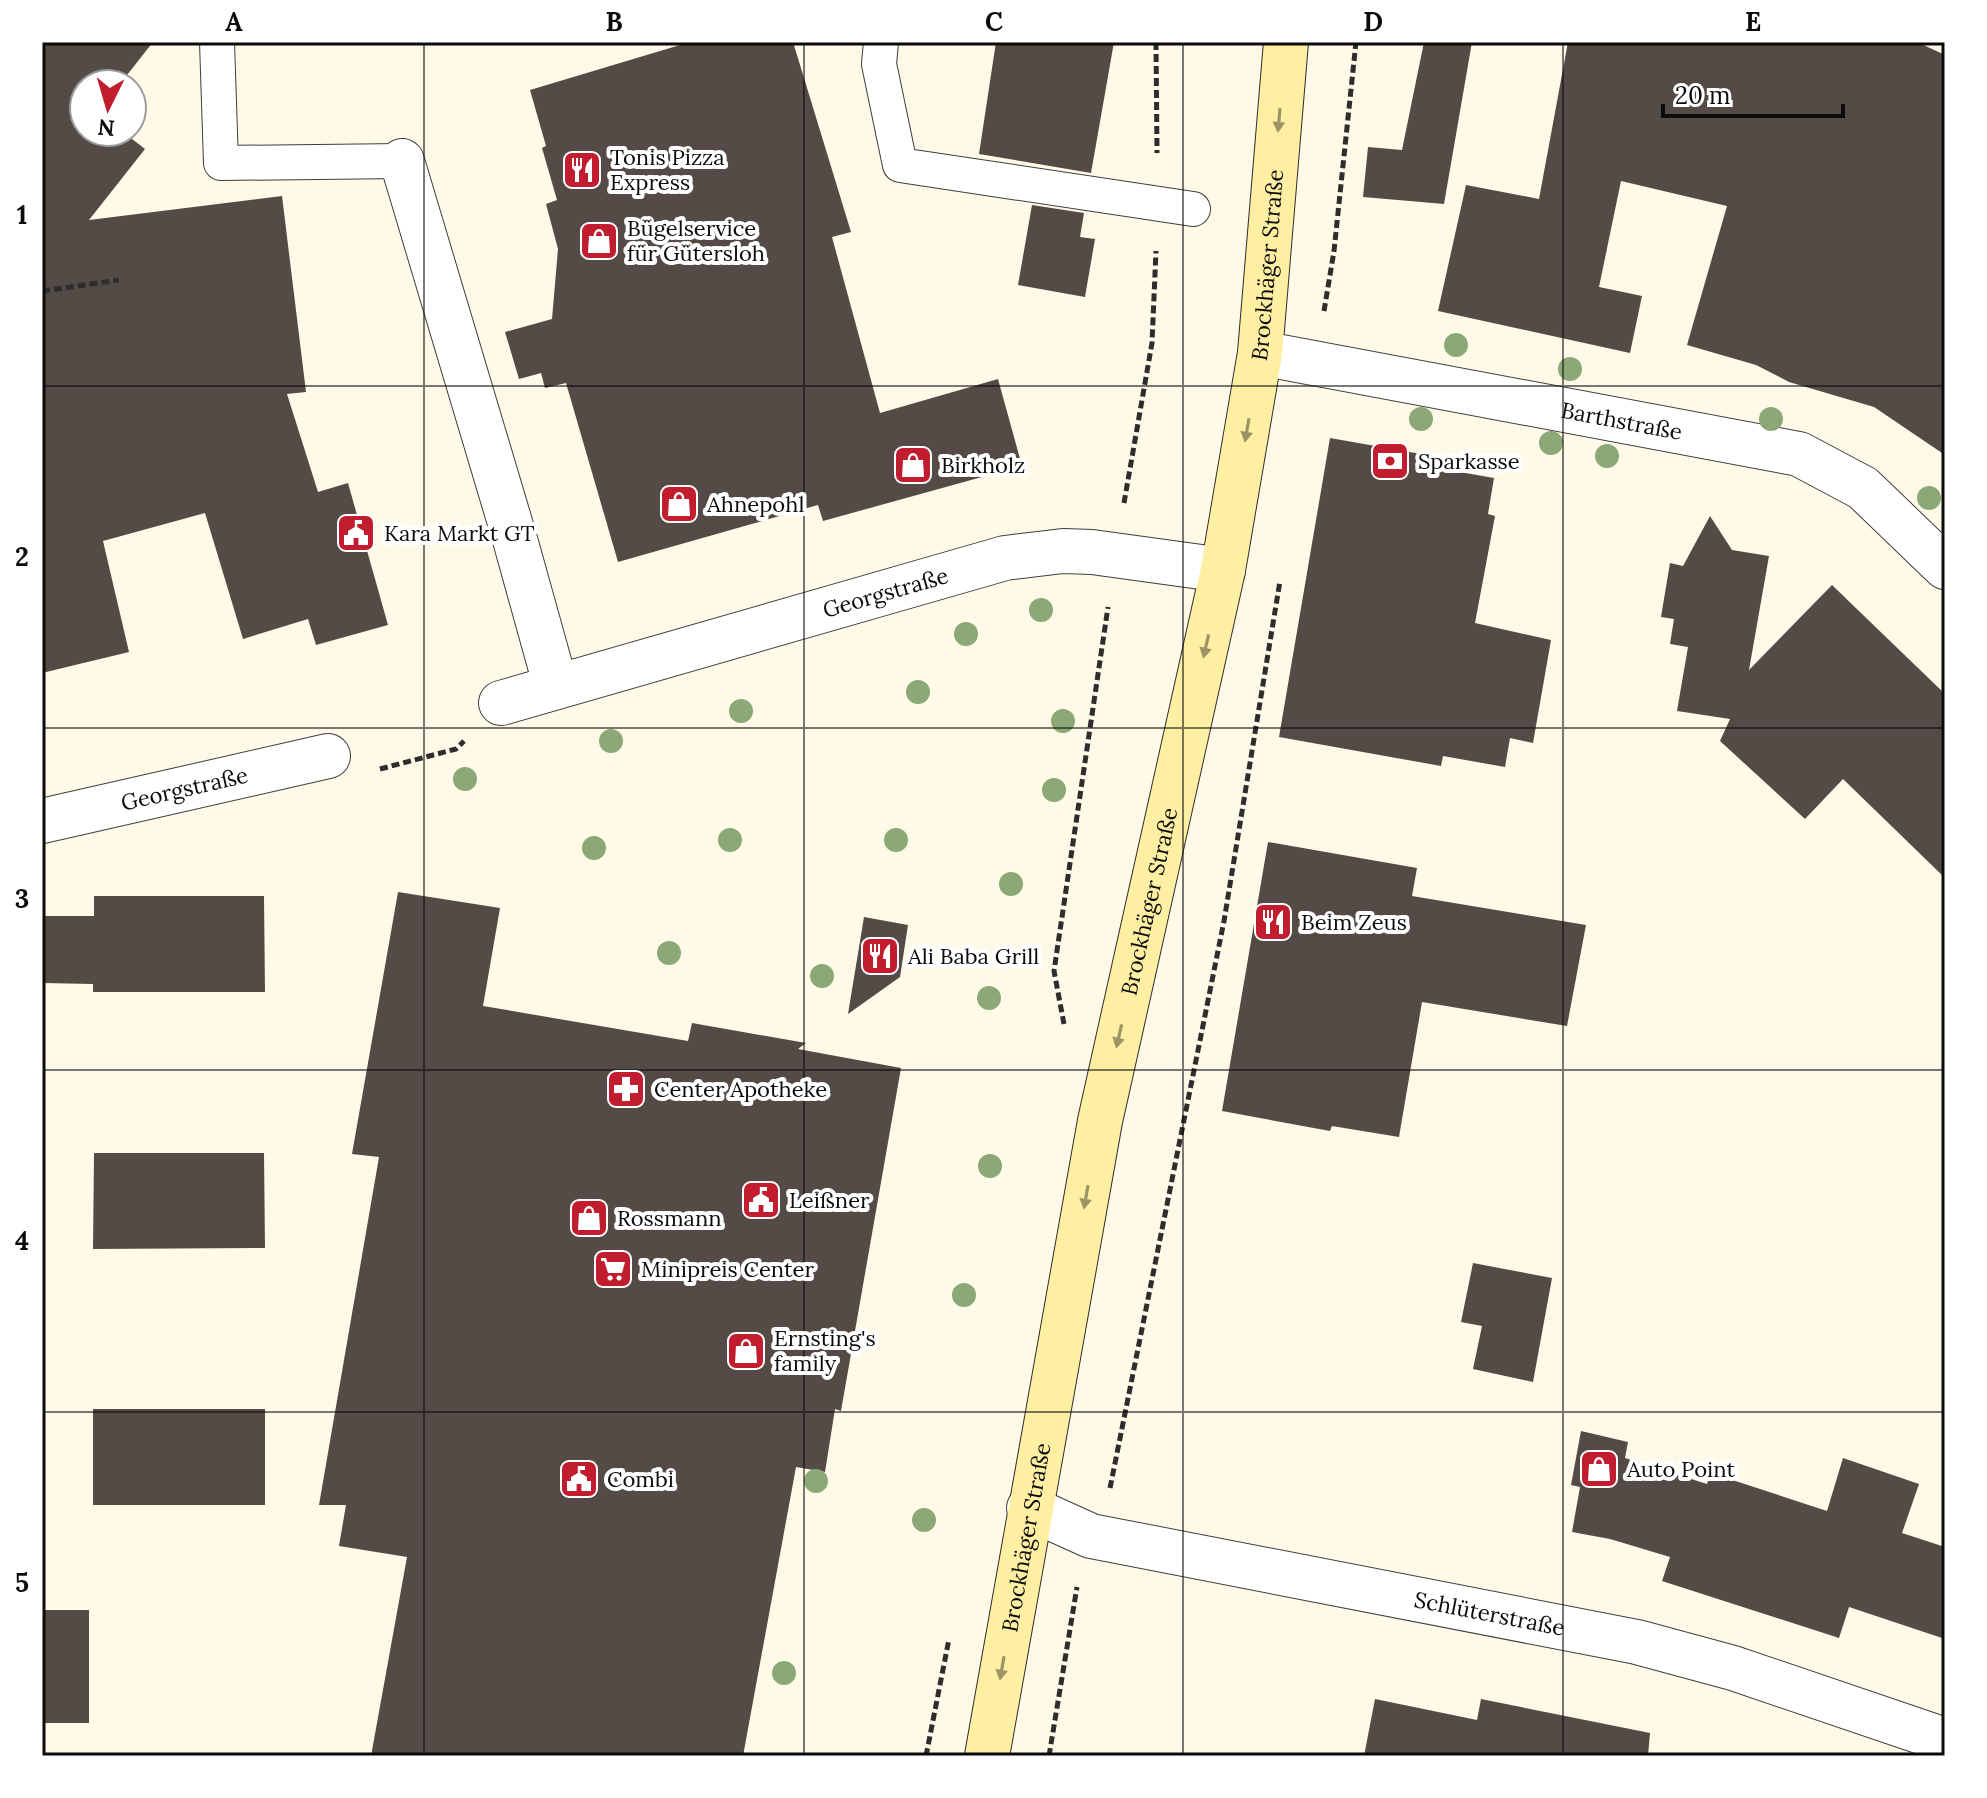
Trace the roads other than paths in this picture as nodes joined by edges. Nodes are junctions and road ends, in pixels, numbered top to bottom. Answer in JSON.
{"nodes":[{"id":1,"x":217,"y":42,"type":"edge"},
{"id":2,"x":881,"y":42,"type":"edge"},
{"id":3,"x":1286,"y":42,"type":"edge"},
{"id":4,"x":402,"y":161,"type":"joint"},
{"id":5,"x":1193,"y":209,"type":"dead end"},
{"id":6,"x":1260,"y":353,"type":"junction"},
{"id":7,"x":1945,"y":567,"type":"edge"},
{"id":8,"x":1223,"y":570,"type":"junction"},
{"id":9,"x":556,"y":687,"type":"junction"},
{"id":10,"x":501,"y":703,"type":"road end"},
{"id":11,"x":328,"y":756,"type":"road end"},
{"id":12,"x":42,"y":821,"type":"edge"},
{"id":13,"x":1029,"y":1508,"type":"junction"},
{"id":14,"x":1945,"y":1740,"type":"edge"},
{"id":15,"x":987,"y":1756,"type":"edge"}],
"edges":[{"from":1,"to":4,"type":"lane"},
{"from":2,"to":5,"type":"lane"},
{"from":3,"to":6,"type":"main road","name":"Brockhäger Straße","one_way":true},
{"from":4,"to":9,"type":"street"},
{"from":6,"to":7,"type":"street","name":"Barthstraße"},
{"from":6,"to":8,"type":"main road","name":"Brockhäger Straße","one_way":true},
{"from":8,"to":9,"type":"street","name":"Georgstraße"},
{"from":8,"to":13,"type":"main road","name":"Brockhäger Straße","one_way":true},
{"from":9,"to":10,"type":"street","name":"Georgstraße"},
{"from":11,"to":12,"type":"street","name":"Georgstraße"},
{"from":13,"to":14,"type":"street","name":"Schlüterstraße"},
{"from":13,"to":15,"type":"main road","name":"Brockhäger Straße","one_way":true}]}
